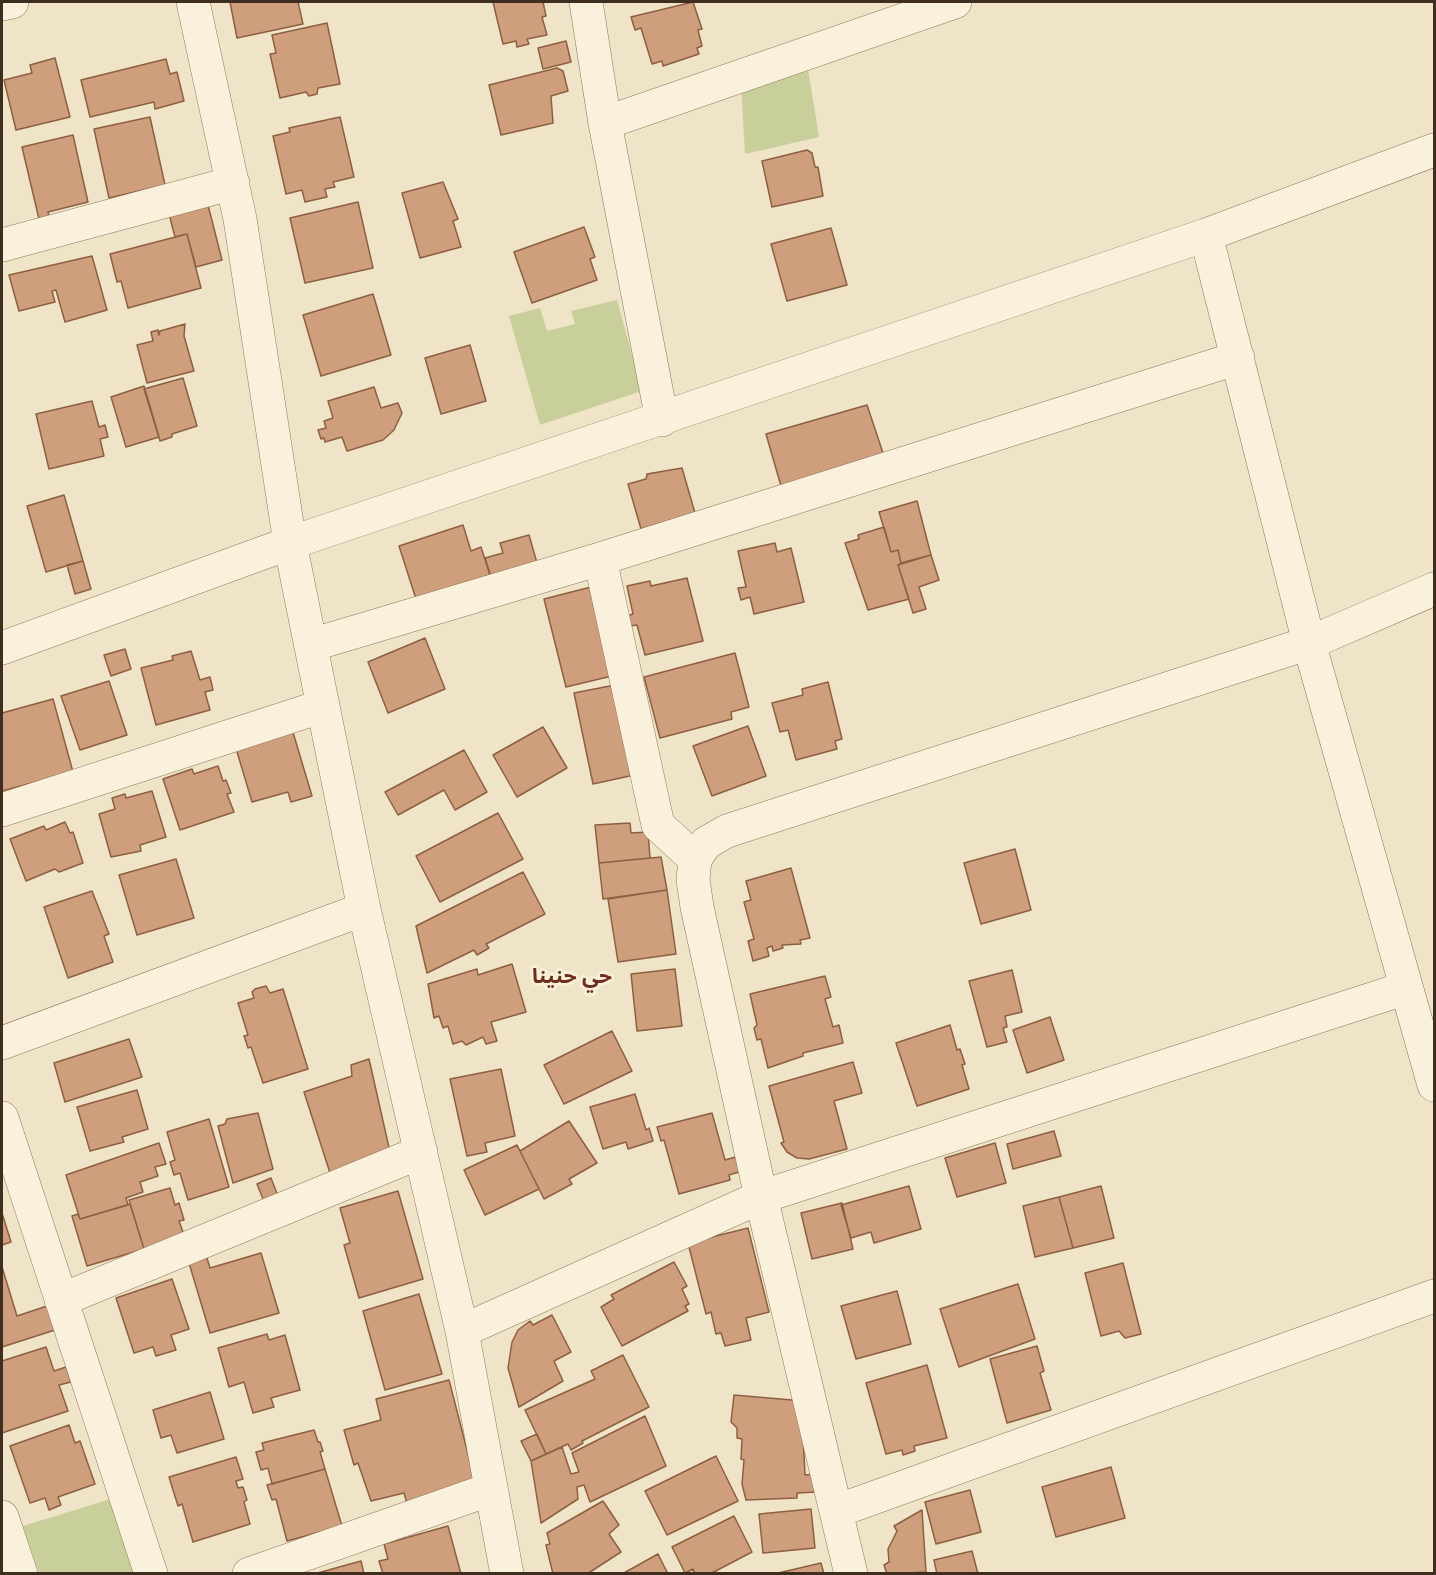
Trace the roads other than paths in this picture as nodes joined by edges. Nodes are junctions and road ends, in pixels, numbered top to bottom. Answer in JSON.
{"nodes":[{"id":1,"x":12,"y":2,"type":"edge"},
{"id":2,"x":193,"y":2,"type":"edge"},
{"id":3,"x":586,"y":2,"type":"edge"},
{"id":4,"x":956,"y":2,"type":"edge"},
{"id":5,"x":2,"y":4,"type":"edge"},
{"id":6,"x":604,"y":123,"type":"junction"},
{"id":7,"x":1434,"y":150,"type":"edge"},
{"id":8,"x":233,"y":183,"type":"junction"},
{"id":9,"x":1206,"y":235,"type":"junction"},
{"id":10,"x":2,"y":244,"type":"edge"},
{"id":11,"x":1238,"y":358,"type":"junction"},
{"id":12,"x":663,"y":420,"type":"junction"},
{"id":13,"x":290,"y":543,"type":"junction"},
{"id":14,"x":600,"y":559,"type":"junction"},
{"id":15,"x":1434,"y":589,"type":"edge"},
{"id":16,"x":1309,"y":643,"type":"junction"},
{"id":17,"x":311,"y":645,"type":"junction"},
{"id":18,"x":2,"y":648,"type":"edge"},
{"id":19,"x":323,"y":706,"type":"junction"},
{"id":20,"x":2,"y":810,"type":"edge"},
{"id":21,"x":695,"y":859,"type":"junction"},
{"id":22,"x":364,"y":909,"type":"junction"},
{"id":23,"x":1406,"y":988,"type":"junction"},
{"id":24,"x":2,"y":1043,"type":"edge"},
{"id":25,"x":1434,"y":1085,"type":"edge"},
{"id":26,"x":2,"y":1118,"type":"edge"},
{"id":27,"x":421,"y":1152,"type":"junction"},
{"id":28,"x":761,"y":1197,"type":"junction"},
{"id":29,"x":1434,"y":1296,"type":"edge"},
{"id":30,"x":61,"y":1300,"type":"junction"},
{"id":31,"x":462,"y":1331,"type":"junction"},
{"id":32,"x":492,"y":1489,"type":"junction"},
{"id":33,"x":837,"y":1510,"type":"junction"},
{"id":34,"x":2,"y":1517,"type":"edge"},
{"id":35,"x":21,"y":1574,"type":"edge"},
{"id":36,"x":151,"y":1574,"type":"edge"},
{"id":37,"x":249,"y":1574,"type":"edge"},
{"id":38,"x":507,"y":1574,"type":"edge"},
{"id":39,"x":850,"y":1574,"type":"edge"}],
"edges":[{"from":1,"to":5,"type":"street"},
{"from":2,"to":8,"type":"street"},
{"from":3,"to":6,"type":"street"},
{"from":4,"to":6,"type":"street"},
{"from":6,"to":12,"type":"street"},
{"from":7,"to":9,"type":"street"},
{"from":8,"to":10,"type":"street"},
{"from":8,"to":13,"type":"street"},
{"from":9,"to":11,"type":"street"},
{"from":9,"to":12,"type":"street"},
{"from":11,"to":14,"type":"street"},
{"from":11,"to":16,"type":"street"},
{"from":12,"to":13,"type":"street"},
{"from":13,"to":17,"type":"street"},
{"from":13,"to":18,"type":"street"},
{"from":14,"to":17,"type":"street"},
{"from":14,"to":21,"type":"street"},
{"from":15,"to":16,"type":"street"},
{"from":16,"to":21,"type":"street"},
{"from":16,"to":23,"type":"street"},
{"from":17,"to":19,"type":"street"},
{"from":19,"to":20,"type":"street"},
{"from":19,"to":22,"type":"street"},
{"from":21,"to":28,"type":"street"},
{"from":22,"to":24,"type":"street"},
{"from":22,"to":27,"type":"street"},
{"from":23,"to":25,"type":"street"},
{"from":23,"to":28,"type":"street"},
{"from":26,"to":30,"type":"street"},
{"from":27,"to":30,"type":"street"},
{"from":27,"to":31,"type":"street"},
{"from":28,"to":31,"type":"street"},
{"from":28,"to":33,"type":"street"},
{"from":29,"to":33,"type":"street"},
{"from":30,"to":36,"type":"street"},
{"from":31,"to":32,"type":"street"},
{"from":32,"to":37,"type":"street"},
{"from":32,"to":38,"type":"street"},
{"from":33,"to":39,"type":"street"},
{"from":34,"to":35,"type":"street"}]}
